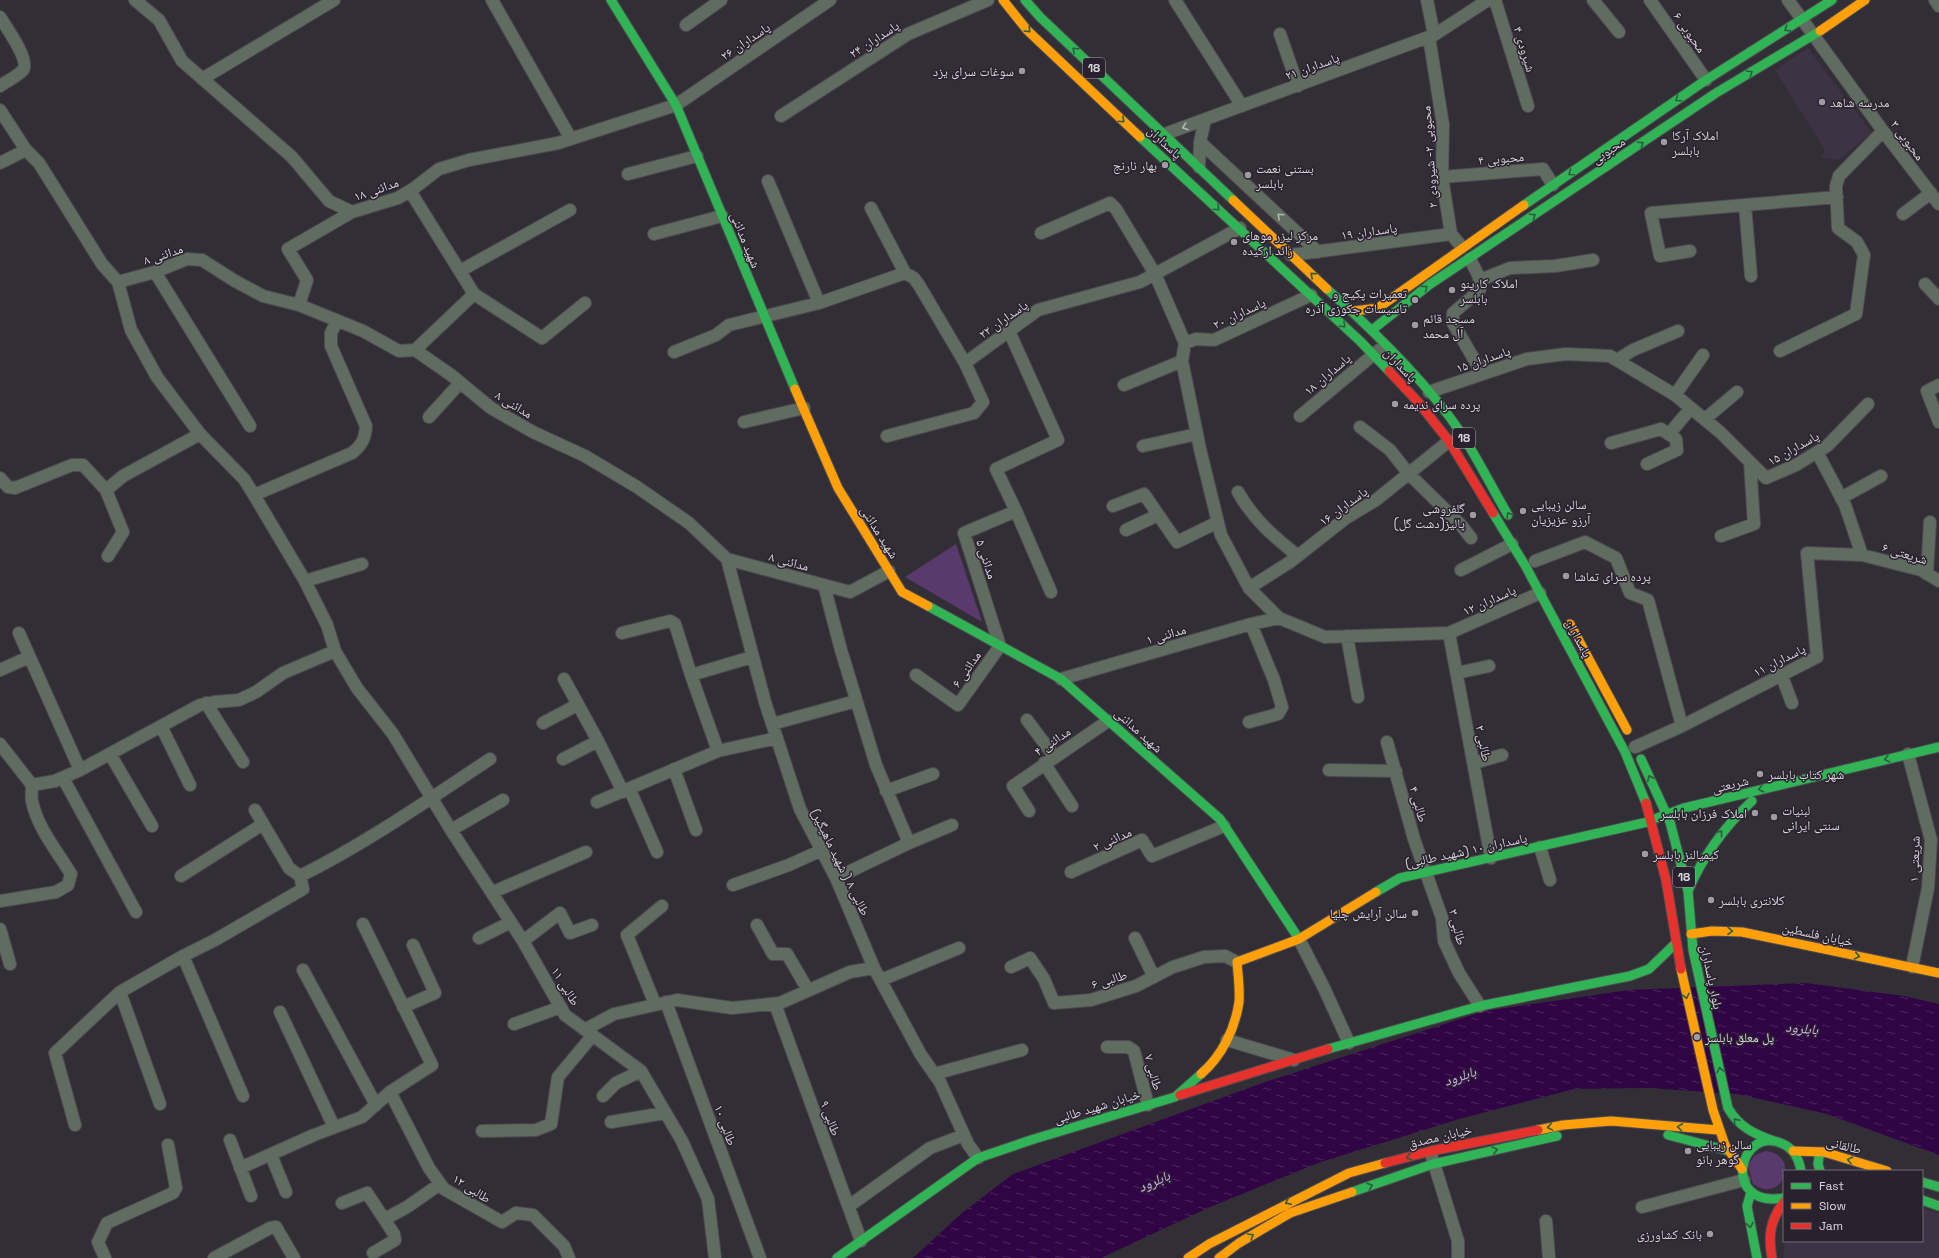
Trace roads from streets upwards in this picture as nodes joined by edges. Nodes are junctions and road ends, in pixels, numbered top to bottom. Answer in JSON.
{"nodes":[{"id":1,"x":135,"y":0,"type":"edge"},
{"id":2,"x":334,"y":0,"type":"edge"},
{"id":3,"x":492,"y":0,"type":"edge"},
{"id":4,"x":611,"y":0,"type":"edge"},
{"id":5,"x":721,"y":0,"type":"edge"},
{"id":6,"x":830,"y":0,"type":"edge"},
{"id":7,"x":988,"y":0,"type":"edge"},
{"id":8,"x":1003,"y":0,"type":"edge"},
{"id":9,"x":1026,"y":0,"type":"edge"},
{"id":10,"x":1175,"y":0,"type":"edge"},
{"id":11,"x":1428,"y":0,"type":"edge"},
{"id":12,"x":1488,"y":0,"type":"edge"},
{"id":13,"x":1495,"y":0,"type":"edge"},
{"id":14,"x":1593,"y":0,"type":"edge"},
{"id":15,"x":1650,"y":0,"type":"edge"},
{"id":16,"x":1788,"y":0,"type":"edge"},
{"id":17,"x":1832,"y":0,"type":"edge"},
{"id":18,"x":1865,"y":0,"type":"edge"},
{"id":19,"x":1935,"y":0,"type":"edge"},
{"id":20,"x":1476,"y":4,"type":"edge"},
{"id":21,"x":1939,"y":6,"type":"edge"},
{"id":22,"x":0,"y":18,"type":"edge"},
{"id":23,"x":1803,"y":18,"type":"junction"},
{"id":24,"x":686,"y":25,"type":"dead end"},
{"id":25,"x":1619,"y":32,"type":"dead end"},
{"id":26,"x":1280,"y":34,"type":"dead end"},
{"id":27,"x":1815,"y":34,"type":"junction"},
{"id":28,"x":1431,"y":36,"type":"junction"},
{"id":29,"x":202,"y":80,"type":"junction"},
{"id":30,"x":1706,"y":80,"type":"junction"},
{"id":31,"x":0,"y":86,"type":"edge"},
{"id":32,"x":1298,"y":86,"type":"junction"},
{"id":33,"x":676,"y":105,"type":"junction"},
{"id":34,"x":1242,"y":106,"type":"junction"},
{"id":35,"x":1528,"y":106,"type":"dead end"},
{"id":36,"x":0,"y":110,"type":"edge"},
{"id":37,"x":781,"y":116,"type":"dead end"},
{"id":38,"x":1205,"y":120,"type":"junction"},
{"id":39,"x":1883,"y":131,"type":"junction"},
{"id":40,"x":1165,"y":134,"type":"junction"},
{"id":41,"x":571,"y":139,"type":"junction"},
{"id":42,"x":1200,"y":142,"type":"junction"},
{"id":43,"x":26,"y":150,"type":"junction"},
{"id":44,"x":697,"y":156,"type":"junction"},
{"id":45,"x":0,"y":163,"type":"edge"},
{"id":46,"x":1199,"y":167,"type":"junction"},
{"id":47,"x":628,"y":174,"type":"dead end"},
{"id":48,"x":1442,"y":177,"type":"junction"},
{"id":49,"x":768,"y":181,"type":"dead end"},
{"id":50,"x":1552,"y":185,"type":"junction"},
{"id":51,"x":410,"y":191,"type":"junction"},
{"id":52,"x":1931,"y":193,"type":"junction"},
{"id":53,"x":1837,"y":197,"type":"junction"},
{"id":54,"x":1939,"y":204,"type":"edge"},
{"id":55,"x":1745,"y":205,"type":"junction"},
{"id":56,"x":871,"y":208,"type":"dead end"},
{"id":57,"x":570,"y":210,"type":"dead end"},
{"id":58,"x":352,"y":212,"type":"junction"},
{"id":59,"x":1902,"y":214,"type":"dead end"},
{"id":60,"x":722,"y":216,"type":"junction"},
{"id":61,"x":1240,"y":228,"type":"junction"},
{"id":62,"x":654,"y":234,"type":"dead end"},
{"id":63,"x":1041,"y":234,"type":"dead end"},
{"id":64,"x":1451,"y":234,"type":"junction"},
{"id":65,"x":1462,"y":247,"type":"junction"},
{"id":66,"x":1690,"y":251,"type":"dead end"},
{"id":67,"x":1318,"y":252,"type":"junction"},
{"id":68,"x":1291,"y":256,"type":"junction"},
{"id":69,"x":1470,"y":259,"type":"junction"},
{"id":70,"x":1592,"y":260,"type":"dead end"},
{"id":71,"x":460,"y":271,"type":"junction"},
{"id":72,"x":155,"y":272,"type":"junction"},
{"id":73,"x":905,"y":273,"type":"junction"},
{"id":74,"x":1155,"y":274,"type":"junction"},
{"id":75,"x":1751,"y":276,"type":"dead end"},
{"id":76,"x":1480,"y":280,"type":"junction"},
{"id":77,"x":118,"y":282,"type":"junction"},
{"id":78,"x":1925,"y":284,"type":"dead end"},
{"id":79,"x":474,"y":294,"type":"junction"},
{"id":80,"x":1311,"y":295,"type":"junction"},
{"id":81,"x":1939,"y":299,"type":"edge"},
{"id":82,"x":819,"y":302,"type":"junction"},
{"id":83,"x":585,"y":303,"type":"dead end"},
{"id":84,"x":299,"y":305,"type":"junction"},
{"id":85,"x":1354,"y":311,"type":"junction"},
{"id":86,"x":764,"y":316,"type":"junction"},
{"id":87,"x":337,"y":321,"type":"junction"},
{"id":88,"x":1372,"y":330,"type":"junction"},
{"id":89,"x":1009,"y":331,"type":"junction"},
{"id":90,"x":1678,"y":331,"type":"dead end"},
{"id":91,"x":1360,"y":341,"type":"junction"},
{"id":92,"x":1185,"y":343,"type":"junction"},
{"id":93,"x":1385,"y":344,"type":"junction"},
{"id":94,"x":415,"y":350,"type":"junction"},
{"id":95,"x":1780,"y":351,"type":"dead end"},
{"id":96,"x":674,"y":352,"type":"dead end"},
{"id":97,"x":1373,"y":355,"type":"junction"},
{"id":98,"x":1703,"y":355,"type":"dead end"},
{"id":99,"x":1617,"y":360,"type":"junction"},
{"id":100,"x":1182,"y":361,"type":"junction"},
{"id":101,"x":965,"y":363,"type":"junction"},
{"id":102,"x":1482,"y":373,"type":"junction"},
{"id":103,"x":460,"y":383,"type":"junction"},
{"id":104,"x":1124,"y":385,"type":"dead end"},
{"id":105,"x":1939,"y":385,"type":"edge"},
{"id":106,"x":1429,"y":392,"type":"junction"},
{"id":107,"x":1737,"y":392,"type":"dead end"},
{"id":108,"x":1675,"y":394,"type":"junction"},
{"id":109,"x":1868,"y":404,"type":"dead end"},
{"id":110,"x":804,"y":408,"type":"junction"},
{"id":111,"x":1691,"y":408,"type":"junction"},
{"id":112,"x":429,"y":416,"type":"dead end"},
{"id":113,"x":1300,"y":416,"type":"dead end"},
{"id":114,"x":1704,"y":419,"type":"junction"},
{"id":115,"x":744,"y":422,"type":"dead end"},
{"id":116,"x":1939,"y":422,"type":"edge"},
{"id":117,"x":250,"y":426,"type":"dead end"},
{"id":118,"x":1360,"y":427,"type":"dead end"},
{"id":119,"x":200,"y":434,"type":"junction"},
{"id":120,"x":1197,"y":434,"type":"junction"},
{"id":121,"x":1668,"y":434,"type":"junction"},
{"id":122,"x":887,"y":436,"type":"dead end"},
{"id":123,"x":1449,"y":441,"type":"junction"},
{"id":124,"x":1611,"y":443,"type":"dead end"},
{"id":125,"x":1143,"y":446,"type":"dead end"},
{"id":126,"x":1817,"y":452,"type":"junction"},
{"id":127,"x":1750,"y":462,"type":"junction"},
{"id":128,"x":1647,"y":464,"type":"dead end"},
{"id":129,"x":1410,"y":474,"type":"junction"},
{"id":130,"x":1881,"y":476,"type":"dead end"},
{"id":131,"x":0,"y":478,"type":"edge"},
{"id":132,"x":106,"y":490,"type":"junction"},
{"id":133,"x":1238,"y":492,"type":"dead end"},
{"id":134,"x":254,"y":495,"type":"junction"},
{"id":135,"x":1841,"y":498,"type":"junction"},
{"id":136,"x":1113,"y":506,"type":"dead end"},
{"id":137,"x":1016,"y":511,"type":"junction"},
{"id":138,"x":1158,"y":515,"type":"junction"},
{"id":139,"x":1512,"y":521,"type":"dead end"},
{"id":140,"x":1218,"y":522,"type":"junction"},
{"id":141,"x":1930,"y":522,"type":"dead end"},
{"id":142,"x":1126,"y":530,"type":"dead end"},
{"id":143,"x":1721,"y":536,"type":"dead end"},
{"id":144,"x":1470,"y":538,"type":"dead end"},
{"id":145,"x":1512,"y":544,"type":"junction"},
{"id":146,"x":1862,"y":555,"type":"junction"},
{"id":147,"x":108,"y":556,"type":"dead end"},
{"id":148,"x":1298,"y":556,"type":"junction"},
{"id":149,"x":726,"y":559,"type":"junction"},
{"id":150,"x":1535,"y":561,"type":"dead end"},
{"id":151,"x":362,"y":564,"type":"dead end"},
{"id":152,"x":1461,"y":570,"type":"dead end"},
{"id":153,"x":889,"y":571,"type":"junction"},
{"id":154,"x":1927,"y":574,"type":"junction"},
{"id":155,"x":305,"y":581,"type":"junction"},
{"id":156,"x":1939,"y":581,"type":"edge"},
{"id":157,"x":824,"y":585,"type":"junction"},
{"id":158,"x":1249,"y":588,"type":"junction"},
{"id":159,"x":1051,"y":592,"type":"dead end"},
{"id":160,"x":1540,"y":594,"type":"junction"},
{"id":161,"x":1564,"y":614,"type":"dead end"},
{"id":162,"x":1279,"y":618,"type":"junction"},
{"id":163,"x":1251,"y":624,"type":"junction"},
{"id":164,"x":622,"y":633,"type":"dead end"},
{"id":165,"x":1449,"y":633,"type":"junction"},
{"id":166,"x":19,"y":634,"type":"dead end"},
{"id":167,"x":1347,"y":636,"type":"junction"},
{"id":168,"x":1000,"y":646,"type":"junction"},
{"id":169,"x":335,"y":651,"type":"junction"},
{"id":170,"x":29,"y":657,"type":"junction"},
{"id":171,"x":752,"y":657,"type":"junction"},
{"id":172,"x":1489,"y":666,"type":"dead end"},
{"id":173,"x":0,"y":670,"type":"edge"},
{"id":174,"x":1457,"y":674,"type":"junction"},
{"id":175,"x":1781,"y":674,"type":"junction"},
{"id":176,"x":691,"y":675,"type":"junction"},
{"id":177,"x":916,"y":675,"type":"dead end"},
{"id":178,"x":564,"y":679,"type":"dead end"},
{"id":179,"x":1061,"y":679,"type":"junction"},
{"id":180,"x":1358,"y":698,"type":"dead end"},
{"id":181,"x":856,"y":701,"type":"junction"},
{"id":182,"x":206,"y":703,"type":"junction"},
{"id":183,"x":1792,"y":703,"type":"dead end"},
{"id":184,"x":577,"y":705,"type":"junction"},
{"id":185,"x":1027,"y":720,"type":"dead end"},
{"id":186,"x":1108,"y":720,"type":"junction"},
{"id":187,"x":1249,"y":722,"type":"dead end"},
{"id":188,"x":543,"y":723,"type":"dead end"},
{"id":189,"x":772,"y":724,"type":"junction"},
{"id":190,"x":161,"y":726,"type":"junction"},
{"id":191,"x":1682,"y":726,"type":"junction"},
{"id":192,"x":777,"y":738,"type":"junction"},
{"id":193,"x":598,"y":740,"type":"junction"},
{"id":194,"x":1387,"y":742,"type":"dead end"},
{"id":195,"x":0,"y":744,"type":"edge"},
{"id":196,"x":1939,"y":746,"type":"edge"},
{"id":197,"x":1635,"y":747,"type":"junction"},
{"id":198,"x":718,"y":751,"type":"junction"},
{"id":199,"x":110,"y":754,"type":"junction"},
{"id":200,"x":1502,"y":755,"type":"dead end"},
{"id":201,"x":1054,"y":756,"type":"junction"},
{"id":202,"x":1939,"y":756,"type":"edge"},
{"id":203,"x":1909,"y":758,"type":"junction"},
{"id":204,"x":490,"y":759,"type":"dead end"},
{"id":205,"x":562,"y":759,"type":"dead end"},
{"id":206,"x":243,"y":762,"type":"dead end"},
{"id":207,"x":1044,"y":763,"type":"junction"},
{"id":208,"x":1474,"y":763,"type":"junction"},
{"id":209,"x":674,"y":769,"type":"junction"},
{"id":210,"x":80,"y":770,"type":"junction"},
{"id":211,"x":1329,"y":770,"type":"dead end"},
{"id":212,"x":1396,"y":771,"type":"junction"},
{"id":213,"x":933,"y":774,"type":"dead end"},
{"id":214,"x":63,"y":778,"type":"junction"},
{"id":215,"x":32,"y":785,"type":"junction"},
{"id":216,"x":190,"y":785,"type":"dead end"},
{"id":217,"x":626,"y":791,"type":"junction"},
{"id":218,"x":886,"y":791,"type":"junction"},
{"id":219,"x":432,"y":797,"type":"junction"},
{"id":220,"x":503,"y":800,"type":"dead end"},
{"id":221,"x":1752,"y":801,"type":"junction"},
{"id":222,"x":597,"y":802,"type":"dead end"},
{"id":223,"x":1072,"y":806,"type":"dead end"},
{"id":224,"x":256,"y":810,"type":"dead end"},
{"id":225,"x":1029,"y":811,"type":"dead end"},
{"id":226,"x":1700,"y":814,"type":"dead end"},
{"id":227,"x":1668,"y":817,"type":"junction"},
{"id":228,"x":1685,"y":818,"type":"dead end"},
{"id":229,"x":1652,"y":821,"type":"junction"},
{"id":230,"x":263,"y":824,"type":"junction"},
{"id":231,"x":952,"y":825,"type":"dead end"},
{"id":232,"x":152,"y":826,"type":"dead end"},
{"id":233,"x":1224,"y":826,"type":"junction"},
{"id":234,"x":451,"y":830,"type":"junction"},
{"id":235,"x":696,"y":830,"type":"dead end"},
{"id":236,"x":909,"y":843,"type":"junction"},
{"id":237,"x":1540,"y":847,"type":"junction"},
{"id":238,"x":822,"y":850,"type":"junction"},
{"id":239,"x":586,"y":852,"type":"dead end"},
{"id":240,"x":657,"y":852,"type":"dead end"},
{"id":241,"x":1492,"y":858,"type":"junction"},
{"id":242,"x":1071,"y":872,"type":"dead end"},
{"id":243,"x":1427,"y":872,"type":"junction"},
{"id":244,"x":181,"y":876,"type":"dead end"},
{"id":245,"x":300,"y":876,"type":"junction"},
{"id":246,"x":836,"y":878,"type":"junction"},
{"id":247,"x":1550,"y":880,"type":"dead end"},
{"id":248,"x":733,"y":886,"type":"dead end"},
{"id":249,"x":1688,"y":891,"type":"junction"},
{"id":250,"x":493,"y":892,"type":"junction"},
{"id":251,"x":0,"y":901,"type":"edge"},
{"id":252,"x":662,"y":906,"type":"dead end"},
{"id":253,"x":136,"y":912,"type":"dead end"},
{"id":254,"x":512,"y":922,"type":"junction"},
{"id":255,"x":363,"y":924,"type":"dead end"},
{"id":256,"x":592,"y":925,"type":"dead end"},
{"id":257,"x":757,"y":925,"type":"dead end"},
{"id":258,"x":0,"y":929,"type":"edge"},
{"id":259,"x":1691,"y":934,"type":"junction"},
{"id":260,"x":479,"y":938,"type":"dead end"},
{"id":261,"x":1135,"y":938,"type":"dead end"},
{"id":262,"x":1299,"y":939,"type":"junction"},
{"id":263,"x":523,"y":941,"type":"junction"},
{"id":264,"x":1675,"y":944,"type":"junction"},
{"id":265,"x":413,"y":945,"type":"dead end"},
{"id":266,"x":960,"y":948,"type":"dead end"},
{"id":267,"x":183,"y":956,"type":"junction"},
{"id":268,"x":1237,"y":962,"type":"junction"},
{"id":269,"x":10,"y":964,"type":"dead end"},
{"id":270,"x":1012,"y":967,"type":"dead end"},
{"id":271,"x":1912,"y":967,"type":"junction"},
{"id":272,"x":874,"y":968,"type":"junction"},
{"id":273,"x":303,"y":970,"type":"dead end"},
{"id":274,"x":1939,"y":973,"type":"edge"},
{"id":275,"x":1154,"y":977,"type":"junction"},
{"id":276,"x":881,"y":980,"type":"junction"},
{"id":277,"x":808,"y":990,"type":"junction"},
{"id":278,"x":120,"y":992,"type":"junction"},
{"id":279,"x":660,"y":1003,"type":"junction"},
{"id":280,"x":775,"y":1004,"type":"junction"},
{"id":281,"x":1480,"y":1006,"type":"junction"},
{"id":282,"x":561,"y":1007,"type":"junction"},
{"id":283,"x":403,"y":1008,"type":"junction"},
{"id":284,"x":280,"y":1012,"type":"dead end"},
{"id":285,"x":514,"y":1024,"type":"dead end"},
{"id":286,"x":589,"y":1032,"type":"junction"},
{"id":287,"x":1227,"y":1040,"type":"junction"},
{"id":288,"x":1349,"y":1043,"type":"junction"},
{"id":289,"x":1107,"y":1047,"type":"dead end"},
{"id":290,"x":1022,"y":1050,"type":"dead end"},
{"id":291,"x":1294,"y":1060,"type":"junction"},
{"id":292,"x":641,"y":1071,"type":"junction"},
{"id":293,"x":934,"y":1074,"type":"junction"},
{"id":294,"x":390,"y":1092,"type":"junction"},
{"id":295,"x":243,"y":1096,"type":"dead end"},
{"id":296,"x":602,"y":1096,"type":"dead end"},
{"id":297,"x":1175,"y":1097,"type":"junction"},
{"id":298,"x":160,"y":1104,"type":"dead end"},
{"id":299,"x":376,"y":1105,"type":"junction"},
{"id":300,"x":1148,"y":1105,"type":"junction"},
{"id":301,"x":665,"y":1113,"type":"junction"},
{"id":302,"x":611,"y":1122,"type":"dead end"},
{"id":303,"x":75,"y":1125,"type":"dead end"},
{"id":304,"x":334,"y":1127,"type":"junction"},
{"id":305,"x":1718,"y":1130,"type":"junction"},
{"id":306,"x":482,"y":1131,"type":"dead end"},
{"id":307,"x":1623,"y":1132,"type":"dead end"},
{"id":308,"x":1565,"y":1134,"type":"dead end"},
{"id":309,"x":964,"y":1135,"type":"junction"},
{"id":310,"x":230,"y":1140,"type":"dead end"},
{"id":311,"x":1774,"y":1141,"type":"junction"},
{"id":312,"x":168,"y":1145,"type":"dead end"},
{"id":313,"x":1431,"y":1151,"type":"junction"},
{"id":314,"x":1729,"y":1151,"type":"junction"},
{"id":315,"x":1793,"y":1151,"type":"junction"},
{"id":316,"x":1824,"y":1152,"type":"junction"},
{"id":317,"x":271,"y":1155,"type":"junction"},
{"id":318,"x":978,"y":1158,"type":"junction"},
{"id":319,"x":1433,"y":1164,"type":"junction"},
{"id":320,"x":240,"y":1168,"type":"junction"},
{"id":321,"x":1801,"y":1170,"type":"edge"},
{"id":322,"x":1820,"y":1170,"type":"edge"},
{"id":323,"x":1884,"y":1170,"type":"edge"},
{"id":324,"x":1743,"y":1175,"type":"junction"},
{"id":325,"x":1923,"y":1182,"type":"edge"},
{"id":326,"x":440,"y":1184,"type":"junction"},
{"id":327,"x":1939,"y":1187,"type":"edge"},
{"id":328,"x":286,"y":1192,"type":"dead end"},
{"id":329,"x":1751,"y":1192,"type":"junction"},
{"id":330,"x":251,"y":1196,"type":"dead end"},
{"id":331,"x":1783,"y":1198,"type":"edge"},
{"id":332,"x":1923,"y":1200,"type":"edge"},
{"id":333,"x":342,"y":1203,"type":"dead end"},
{"id":334,"x":1783,"y":1203,"type":"edge"},
{"id":335,"x":849,"y":1206,"type":"junction"},
{"id":336,"x":1642,"y":1206,"type":"dead end"},
{"id":337,"x":1939,"y":1206,"type":"edge"},
{"id":338,"x":385,"y":1219,"type":"junction"},
{"id":339,"x":1546,"y":1221,"type":"dead end"},
{"id":340,"x":861,"y":1241,"type":"junction"},
{"id":341,"x":373,"y":1253,"type":"dead end"},
{"id":342,"x":105,"y":1258,"type":"edge"},
{"id":343,"x":214,"y":1258,"type":"edge"},
{"id":344,"x":294,"y":1258,"type":"edge"},
{"id":345,"x":569,"y":1258,"type":"edge"},
{"id":346,"x":715,"y":1258,"type":"edge"},
{"id":347,"x":760,"y":1258,"type":"edge"},
{"id":348,"x":837,"y":1258,"type":"edge"},
{"id":349,"x":1188,"y":1258,"type":"edge"},
{"id":350,"x":1219,"y":1258,"type":"edge"},
{"id":351,"x":1458,"y":1258,"type":"edge"},
{"id":352,"x":1549,"y":1258,"type":"edge"},
{"id":353,"x":1757,"y":1258,"type":"edge"},
{"id":354,"x":1772,"y":1258,"type":"edge"}],
"edges":[{"from":1,"to":29,"type":"street","name":"مدائنی ۱۸"},
{"from":2,"to":29,"type":"street"},
{"from":3,"to":41,"type":"street"},
{"from":4,"to":33,"type":"street","name":"شهید مدائنی"},
{"from":5,"to":24,"type":"street"},
{"from":6,"to":33,"type":"street","name":"پاسداران ۲۶"},
{"from":7,"to":37,"type":"street","name":"پاسداران ۲۴"},
{"from":8,"to":61,"type":"street","name":"پاسداران","number":"18","one_way":true},
{"from":40,"to":9,"type":"street","name":"پاسداران","number":"18","one_way":true},
{"from":10,"to":34,"type":"street"},
{"from":11,"to":28,"type":"street","name":"محبوبی ۲- شیرودی ۲"},
{"from":12,"to":20,"type":"street","name":"پاسداران ۲۱"},
{"from":13,"to":35,"type":"street","name":"شیرودی ۴"},
{"from":14,"to":25,"type":"street"},
{"from":15,"to":30,"type":"street","name":"محبوبی ۶"},
{"from":16,"to":23,"type":"street","name":"محبوبی ۳"},
{"from":17,"to":23,"type":"street","name":"محبوبی"},
{"from":18,"to":27,"type":"street","name":"محبوبی"},
{"from":19,"to":21,"type":"street"},
{"from":20,"to":28,"type":"street","name":"پاسداران ۲۱"},
{"from":22,"to":31,"type":"street"},
{"from":23,"to":27,"type":"street","name":"محبوبی ۳"},
{"from":23,"to":30,"type":"street","name":"محبوبی","one_way":true},
{"from":26,"to":32,"type":"street"},
{"from":27,"to":39,"type":"street","name":"محبوبی ۳"},
{"from":69,"to":27,"type":"street","name":"محبوبی","one_way":true},
{"from":28,"to":32,"type":"street","name":"پاسداران ۲۱"},
{"from":28,"to":48,"type":"street","name":"محبوبی ۲- شیرودی ۲"},
{"from":29,"to":58,"type":"street","name":"مدائنی ۱۸"},
{"from":30,"to":50,"type":"street","name":"محبوبی","one_way":true},
{"from":32,"to":34,"type":"street","name":"پاسداران ۲۱"},
{"from":33,"to":41,"type":"street","name":"مدائنی ۱۸"},
{"from":33,"to":44,"type":"street","name":"شهید مدائنی"},
{"from":34,"to":38,"type":"street","name":"پاسداران ۲۱"},
{"from":36,"to":43,"type":"street"},
{"from":38,"to":40,"type":"street","name":"پاسداران ۲۱","one_way":true},
{"from":38,"to":42,"type":"street"},
{"from":39,"to":52,"type":"street","name":"محبوبی ۳"},
{"from":39,"to":53,"type":"street"},
{"from":40,"to":46,"type":"street","name":"پاسداران","number":"18"},
{"from":41,"to":51,"type":"street","name":"مدائنی ۱۸"},
{"from":42,"to":46,"type":"street"},
{"from":67,"to":42,"type":"street","one_way":true},
{"from":43,"to":45,"type":"street"},
{"from":43,"to":77,"type":"street"},
{"from":44,"to":47,"type":"street"},
{"from":44,"to":60,"type":"street","name":"شهید مدائنی"},
{"from":46,"to":68,"type":"street","name":"پاسداران","number":"18"},
{"from":48,"to":50,"type":"street","name":"محبوبی ۴"},
{"from":48,"to":64,"type":"street","name":"محبوبی ۲- شیرودی ۲"},
{"from":49,"to":82,"type":"street"},
{"from":50,"to":65,"type":"street","name":"محبوبی"},
{"from":51,"to":58,"type":"street","name":"مدائنی ۱۸"},
{"from":51,"to":71,"type":"street"},
{"from":52,"to":54,"type":"street","name":"محبوبی ۳"},
{"from":52,"to":59,"type":"street"},
{"from":53,"to":55,"type":"street"},
{"from":53,"to":95,"type":"street"},
{"from":55,"to":66,"type":"street"},
{"from":55,"to":75,"type":"street"},
{"from":56,"to":73,"type":"street"},
{"from":57,"to":71,"type":"street"},
{"from":58,"to":84,"type":"street"},
{"from":60,"to":62,"type":"street"},
{"from":60,"to":86,"type":"street","name":"شهید مدائنی"},
{"from":61,"to":74,"type":"street","name":"پاسداران ۲۲"},
{"from":61,"to":80,"type":"street","name":"پاسداران","number":"18"},
{"from":63,"to":74,"type":"street"},
{"from":64,"to":65,"type":"street"},
{"from":64,"to":67,"type":"street","name":"پاسداران ۱۹"},
{"from":65,"to":69,"type":"street"},
{"from":65,"to":85,"type":"street","name":"محبوبی"},
{"from":67,"to":68,"type":"street","name":"پاسداران ۱۹"},
{"from":85,"to":68,"type":"street","name":"پاسداران","number":"18","one_way":true},
{"from":69,"to":76,"type":"street"},
{"from":88,"to":69,"type":"street","name":"محبوبی","one_way":true},
{"from":70,"to":76,"type":"street"},
{"from":71,"to":79,"type":"street"},
{"from":72,"to":77,"type":"street","name":"مدائنی ۸"},
{"from":72,"to":84,"type":"street","name":"مدائنی ۸"},
{"from":72,"to":117,"type":"street"},
{"from":73,"to":82,"type":"street"},
{"from":73,"to":101,"type":"street"},
{"from":74,"to":89,"type":"street","name":"پاسداران ۲۲"},
{"from":74,"to":92,"type":"street"},
{"from":76,"to":102,"type":"street"},
{"from":77,"to":119,"type":"street","name":"طالبی ۱۱"},
{"from":78,"to":81,"type":"street"},
{"from":79,"to":83,"type":"street"},
{"from":79,"to":94,"type":"street"},
{"from":80,"to":91,"type":"street","name":"پاسداران","number":"18","one_way":true},
{"from":80,"to":92,"type":"street","name":"پاسداران ۲۰"},
{"from":82,"to":86,"type":"street"},
{"from":84,"to":87,"type":"street","name":"مدائنی ۸"},
{"from":85,"to":88,"type":"street","name":"پاسداران","number":"18"},
{"from":86,"to":96,"type":"street"},
{"from":86,"to":110,"type":"street","name":"شهید مدائنی"},
{"from":87,"to":94,"type":"street","name":"مدائنی ۸"},
{"from":87,"to":134,"type":"street"},
{"from":88,"to":91,"type":"street","name":"محبوبی"},
{"from":88,"to":93,"type":"street","name":"پاسداران","number":"18"},
{"from":89,"to":101,"type":"street","name":"پاسداران ۲۲"},
{"from":89,"to":137,"type":"street"},
{"from":90,"to":99,"type":"street"},
{"from":91,"to":97,"type":"street","name":"پاسداران","number":"18"},
{"from":92,"to":100,"type":"street"},
{"from":93,"to":97,"type":"street","name":"پاسداران ۱۸"},
{"from":93,"to":106,"type":"street","name":"پاسداران","number":"18"},
{"from":94,"to":103,"type":"street","name":"مدائنی ۸"},
{"from":97,"to":113,"type":"street","name":"پاسداران ۱۸"},
{"from":97,"to":123,"type":"street","name":"پاسداران","number":"18"},
{"from":98,"to":108,"type":"street"},
{"from":99,"to":102,"type":"street","name":"پاسداران ۱۵"},
{"from":99,"to":108,"type":"street","name":"پاسداران ۱۵"},
{"from":100,"to":104,"type":"street"},
{"from":100,"to":120,"type":"street"},
{"from":101,"to":122,"type":"street"},
{"from":102,"to":106,"type":"street","name":"پاسداران ۱۵"},
{"from":103,"to":112,"type":"street"},
{"from":103,"to":149,"type":"street","name":"مدائنی ۸"},
{"from":105,"to":116,"type":"street"},
{"from":139,"to":106,"type":"street","name":"پاسداران","number":"18","one_way":true},
{"from":107,"to":114,"type":"street"},
{"from":108,"to":111,"type":"street","name":"پاسداران ۱۵"},
{"from":109,"to":126,"type":"street","name":"پاسداران ۱۵"},
{"from":110,"to":115,"type":"street"},
{"from":110,"to":153,"type":"street","name":"شهید مدائنی"},
{"from":111,"to":114,"type":"street","name":"پاسداران ۱۵"},
{"from":111,"to":121,"type":"street"},
{"from":114,"to":127,"type":"street","name":"پاسداران ۱۵"},
{"from":118,"to":129,"type":"street"},
{"from":119,"to":132,"type":"street"},
{"from":119,"to":134,"type":"street","name":"طالبی ۱۱"},
{"from":120,"to":125,"type":"street"},
{"from":120,"to":140,"type":"street"},
{"from":121,"to":124,"type":"street"},
{"from":121,"to":128,"type":"street"},
{"from":123,"to":129,"type":"street","name":"پاسداران ۱۶"},
{"from":123,"to":145,"type":"street","name":"پاسداران","number":"18"},
{"from":126,"to":127,"type":"street","name":"پاسداران ۱۵"},
{"from":126,"to":135,"type":"street"},
{"from":127,"to":143,"type":"street"},
{"from":129,"to":144,"type":"street"},
{"from":129,"to":148,"type":"street","name":"پاسداران ۱۶"},
{"from":130,"to":135,"type":"street"},
{"from":131,"to":132,"type":"street"},
{"from":132,"to":147,"type":"street"},
{"from":133,"to":148,"type":"street"},
{"from":134,"to":155,"type":"street","name":"طالبی ۱۱"},
{"from":135,"to":146,"type":"street"},
{"from":136,"to":138,"type":"street"},
{"from":137,"to":159,"type":"street"},
{"from":137,"to":168,"type":"street","name":"مدائنی ۵"},
{"from":138,"to":140,"type":"street"},
{"from":138,"to":142,"type":"street"},
{"from":140,"to":158,"type":"street"},
{"from":141,"to":154,"type":"street"},
{"from":145,"to":152,"type":"street"},
{"from":145,"to":160,"type":"street","name":"پاسداران","number":"18"},
{"from":146,"to":154,"type":"street","name":"شریعتی ۶"},
{"from":146,"to":175,"type":"street","name":"پاسداران ۱۱"},
{"from":148,"to":158,"type":"street","name":"پاسداران ۱۶"},
{"from":149,"to":157,"type":"street","name":"مدائنی ۸"},
{"from":149,"to":171,"type":"street","name":"طالبی ۸ ( شهید ماهیگیر)"},
{"from":150,"to":191,"type":"street"},
{"from":151,"to":155,"type":"street"},
{"from":153,"to":157,"type":"street","name":"مدائنی ۸"},
{"from":153,"to":168,"type":"street","name":"شهید مدائنی"},
{"from":154,"to":156,"type":"street","name":"شریعتی ۶"},
{"from":155,"to":169,"type":"street","name":"طالبی ۱۱"},
{"from":157,"to":181,"type":"street"},
{"from":158,"to":162,"type":"street"},
{"from":160,"to":165,"type":"street","name":"پاسداران ۱۲"},
{"from":160,"to":229,"type":"street","name":"پاسداران","number":"18"},
{"from":161,"to":197,"type":"street","name":"پاسداران","number":"18"},
{"from":162,"to":163,"type":"street","name":"مدائنی ۱"},
{"from":162,"to":167,"type":"street"},
{"from":163,"to":179,"type":"street","name":"مدائنی ۱"},
{"from":163,"to":187,"type":"street"},
{"from":164,"to":176,"type":"street"},
{"from":165,"to":167,"type":"street"},
{"from":165,"to":174,"type":"street","name":"طالبی ۲"},
{"from":166,"to":170,"type":"street"},
{"from":167,"to":180,"type":"street"},
{"from":168,"to":177,"type":"street","name":"مدائنی ۶"},
{"from":168,"to":179,"type":"street","name":"شهید مدائنی"},
{"from":169,"to":182,"type":"street"},
{"from":169,"to":219,"type":"street","name":"طالبی ۱۱"},
{"from":170,"to":173,"type":"street"},
{"from":170,"to":210,"type":"street"},
{"from":171,"to":176,"type":"street"},
{"from":171,"to":189,"type":"street","name":"طالبی ۸ ( شهید ماهیگیر)"},
{"from":172,"to":174,"type":"street"},
{"from":174,"to":208,"type":"street","name":"طالبی ۲"},
{"from":175,"to":183,"type":"street"},
{"from":175,"to":191,"type":"street","name":"پاسداران ۱۱"},
{"from":176,"to":198,"type":"street"},
{"from":178,"to":184,"type":"street"},
{"from":179,"to":186,"type":"street","name":"شهید مدائنی"},
{"from":181,"to":189,"type":"street"},
{"from":181,"to":218,"type":"street"},
{"from":182,"to":190,"type":"street"},
{"from":182,"to":206,"type":"street"},
{"from":184,"to":188,"type":"street"},
{"from":184,"to":193,"type":"street"},
{"from":185,"to":201,"type":"street"},
{"from":186,"to":201,"type":"street","name":"مدائنی ۴"},
{"from":186,"to":233,"type":"street","name":"شهید مدائنی"},
{"from":189,"to":192,"type":"street","name":"طالبی ۸ ( شهید ماهیگیر)"},
{"from":190,"to":199,"type":"street"},
{"from":190,"to":216,"type":"street"},
{"from":191,"to":197,"type":"street","name":"پاسداران ۱۱"},
{"from":192,"to":198,"type":"street"},
{"from":192,"to":238,"type":"street","name":"طالبی ۸ ( شهید ماهیگیر)"},
{"from":193,"to":205,"type":"street"},
{"from":193,"to":217,"type":"street"},
{"from":194,"to":212,"type":"street","name":"طالبی ۴"},
{"from":195,"to":215,"type":"street"},
{"from":196,"to":203,"type":"street","name":"شریعتی"},
{"from":227,"to":197,"type":"street","name":"پاسداران","number":"18","one_way":true},
{"from":198,"to":209,"type":"street"},
{"from":199,"to":210,"type":"street"},
{"from":199,"to":232,"type":"street"},
{"from":200,"to":208,"type":"street"},
{"from":201,"to":207,"type":"street","name":"مدائنی ۴"},
{"from":202,"to":203,"type":"street","name":"شریعتی"},
{"from":203,"to":221,"type":"street","name":"شریعتی"},
{"from":203,"to":227,"type":"street","name":"شریعتی","one_way":true},
{"from":203,"to":271,"type":"street","name":"شریعتی ۱"},
{"from":204,"to":219,"type":"street"},
{"from":207,"to":223,"type":"street"},
{"from":207,"to":225,"type":"street","name":"مدائنی ۴"},
{"from":208,"to":241,"type":"street","name":"طالبی ۲"},
{"from":209,"to":217,"type":"street"},
{"from":209,"to":235,"type":"street"},
{"from":210,"to":214,"type":"street"},
{"from":211,"to":212,"type":"street"},
{"from":212,"to":243,"type":"street","name":"طالبی ۴"},
{"from":213,"to":218,"type":"street"},
{"from":214,"to":215,"type":"street"},
{"from":214,"to":253,"type":"street"},
{"from":215,"to":251,"type":"street"},
{"from":217,"to":222,"type":"street"},
{"from":217,"to":240,"type":"street"},
{"from":218,"to":236,"type":"street"},
{"from":219,"to":234,"type":"street","name":"طالبی ۱۱"},
{"from":219,"to":245,"type":"street"},
{"from":220,"to":234,"type":"street"},
{"from":221,"to":226,"type":"street","name":"شریعتی"},
{"from":249,"to":221,"type":"street","one_way":true},
{"from":224,"to":230,"type":"street"},
{"from":227,"to":228,"type":"street"},
{"from":227,"to":229,"type":"street","name":"پاسداران ۱۰ (شهید طالبی)"},
{"from":227,"to":249,"type":"street","name":"پاسداران","number":"18"},
{"from":229,"to":237,"type":"street","name":"پاسداران ۱۰ (شهید طالبی)"},
{"from":229,"to":264,"type":"street","name":"پاسداران","number":"18"},
{"from":230,"to":244,"type":"street"},
{"from":230,"to":245,"type":"street"},
{"from":231,"to":236,"type":"street"},
{"from":233,"to":242,"type":"street","name":"مدائنی ۲"},
{"from":233,"to":262,"type":"street","name":"شهید مدائنی"},
{"from":234,"to":250,"type":"street","name":"طالبی ۱۱"},
{"from":236,"to":246,"type":"street"},
{"from":237,"to":241,"type":"street","name":"پاسداران ۱۰ (شهید طالبی)"},
{"from":237,"to":247,"type":"street"},
{"from":238,"to":246,"type":"street","name":"طالبی ۸ ( شهید ماهیگیر)"},
{"from":238,"to":248,"type":"street"},
{"from":239,"to":250,"type":"street"},
{"from":241,"to":243,"type":"street","name":"پاسداران ۱۰ (شهید طالبی)"},
{"from":243,"to":262,"type":"street","name":"پاسداران ۱۰ (شهید طالبی)"},
{"from":243,"to":281,"type":"street","name":"طالبی ۳"},
{"from":245,"to":267,"type":"street"},
{"from":246,"to":272,"type":"street","name":"طالبی ۸ ( شهید ماهیگیر)"},
{"from":249,"to":259,"type":"street","name":"پاسداران","number":"18"},
{"from":250,"to":254,"type":"street","name":"طالبی ۱۱"},
{"from":252,"to":279,"type":"street","name":"طالبی ۱۰"},
{"from":254,"to":260,"type":"street"},
{"from":254,"to":263,"type":"street","name":"طالبی ۱۱"},
{"from":255,"to":283,"type":"street"},
{"from":256,"to":263,"type":"street"},
{"from":257,"to":277,"type":"street"},
{"from":258,"to":269,"type":"street"},
{"from":259,"to":271,"type":"street","name":"خیابان فلسطین","one_way":true},
{"from":311,"to":259,"type":"street","name":"بلوار پاسداران","one_way":true},
{"from":261,"to":275,"type":"street"},
{"from":262,"to":268,"type":"street"},
{"from":262,"to":288,"type":"street"},
{"from":263,"to":282,"type":"street","name":"طالبی ۱۱"},
{"from":264,"to":281,"type":"street"},
{"from":264,"to":305,"type":"street","name":"پاسداران","number":"18","one_way":true},
{"from":265,"to":283,"type":"street"},
{"from":266,"to":276,"type":"street"},
{"from":267,"to":278,"type":"street"},
{"from":267,"to":295,"type":"street"},
{"from":268,"to":275,"type":"street","name":"طالبی ۶"},
{"from":268,"to":287,"type":"street","name":"خیابان شهید طالبی"},
{"from":270,"to":275,"type":"street","name":"طالبی ۶"},
{"from":271,"to":274,"type":"street","name":"خیابان فلسطین"},
{"from":272,"to":276,"type":"street","name":"طالبی ۸ ( شهید ماهیگیر)"},
{"from":272,"to":277,"type":"street"},
{"from":273,"to":299,"type":"street"},
{"from":276,"to":293,"type":"street","name":"طالبی ۸ ( شهید ماهیگیر)"},
{"from":277,"to":280,"type":"street"},
{"from":278,"to":298,"type":"street"},
{"from":278,"to":303,"type":"street"},
{"from":279,"to":280,"type":"street"},
{"from":279,"to":286,"type":"street"},
{"from":279,"to":347,"type":"street","name":"طالبی ۱۰"},
{"from":280,"to":335,"type":"street","name":"طالبی ۹"},
{"from":281,"to":288,"type":"street"},
{"from":282,"to":285,"type":"street"},
{"from":282,"to":286,"type":"street","name":"طالبی ۱۱"},
{"from":283,"to":294,"type":"street"},
{"from":284,"to":304,"type":"street"},
{"from":286,"to":292,"type":"street","name":"طالبی ۱۱"},
{"from":286,"to":306,"type":"street"},
{"from":287,"to":291,"type":"street"},
{"from":287,"to":297,"type":"street","name":"خیابان شهید طالبی"},
{"from":288,"to":291,"type":"street"},
{"from":289,"to":300,"type":"street","name":"طالبی ۷"},
{"from":290,"to":293,"type":"street"},
{"from":291,"to":297,"type":"street"},
{"from":292,"to":296,"type":"street"},
{"from":292,"to":301,"type":"street","name":"طالبی ۱۱"},
{"from":293,"to":309,"type":"street","name":"طالبی ۸ ( شهید ماهیگیر)"},
{"from":294,"to":299,"type":"street"},
{"from":294,"to":326,"type":"street","name":"طالبی ۱۲"},
{"from":297,"to":300,"type":"street","name":"خیابان شهید طالبی"},
{"from":299,"to":304,"type":"street"},
{"from":300,"to":318,"type":"street","name":"خیابان شهید طالبی"},
{"from":301,"to":302,"type":"street"},
{"from":301,"to":346,"type":"street","name":"طالبی ۱۱"},
{"from":304,"to":317,"type":"street"},
{"from":305,"to":313,"type":"street","name":"خیابان مصدق","one_way":true},
{"from":305,"to":314,"type":"street"},
{"from":307,"to":314,"type":"street"},
{"from":319,"to":308,"type":"street","name":"خیابان مصدق","one_way":true},
{"from":309,"to":318,"type":"street","name":"طالبی ۸ ( شهید ماهیگیر)"},
{"from":309,"to":335,"type":"street"},
{"from":310,"to":320,"type":"street"},
{"from":311,"to":315,"type":"street","name":"بلوار پاسداران"},
{"from":311,"to":324,"type":"street"},
{"from":312,"to":342,"type":"street"},
{"from":313,"to":319,"type":"street"},
{"from":313,"to":349,"type":"street","name":"خیابان مصدق","one_way":true},
{"from":314,"to":324,"type":"street"},
{"from":315,"to":316,"type":"street","name":"طالقانی"},
{"from":315,"to":321,"type":"street"},
{"from":316,"to":322,"type":"street"},
{"from":323,"to":316,"type":"street","name":"طالقانی","one_way":true},
{"from":317,"to":320,"type":"street"},
{"from":317,"to":328,"type":"street"},
{"from":318,"to":340,"type":"street","name":"خیابان شهید طالبی"},
{"from":350,"to":319,"type":"street","name":"خیابان مصدق","one_way":true},
{"from":319,"to":351,"type":"street"},
{"from":320,"to":330,"type":"street"},
{"from":324,"to":329,"type":"street"},
{"from":324,"to":336,"type":"street"},
{"from":325,"to":327,"type":"street"},
{"from":326,"to":338,"type":"street"},
{"from":326,"to":345,"type":"street","name":"طالبی ۱۲"},
{"from":329,"to":331,"type":"street"},
{"from":329,"to":353,"type":"street","one_way":true},
{"from":332,"to":337,"type":"street"},
{"from":333,"to":338,"type":"street"},
{"from":334,"to":354,"type":"street"},
{"from":335,"to":340,"type":"street","name":"طالبی ۹"},
{"from":338,"to":341,"type":"street"},
{"from":339,"to":352,"type":"street"},
{"from":340,"to":348,"type":"street","name":"خیابان شهید طالبی"},
{"from":343,"to":344,"type":"street"}]}
